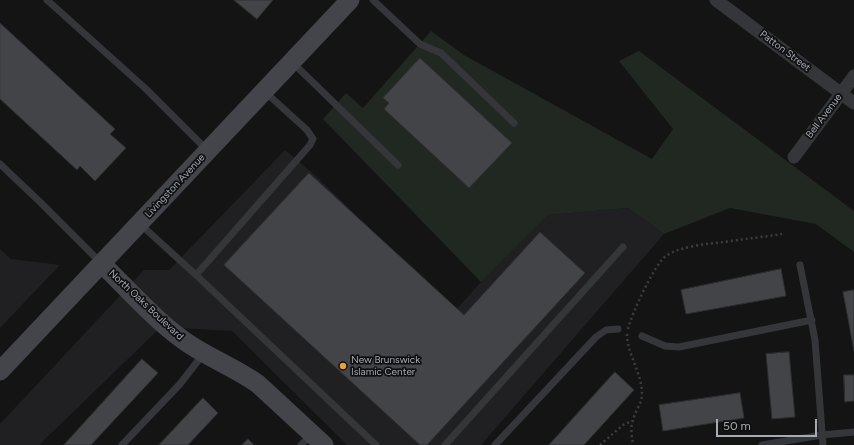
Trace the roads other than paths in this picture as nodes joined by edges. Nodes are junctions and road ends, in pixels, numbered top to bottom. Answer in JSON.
{"nodes":[{"id":1,"x":47,"y":0,"type":"edge"},
{"id":2,"x":350,"y":0,"type":"edge"},
{"id":3,"x":372,"y":0,"type":"edge"},
{"id":4,"x":716,"y":0,"type":"edge"},
{"id":5,"x":292,"y":62,"type":"junction"},
{"id":6,"x":854,"y":76,"type":"edge"},
{"id":7,"x":264,"y":91,"type":"junction"},
{"id":8,"x":841,"y":93,"type":"junction"},
{"id":9,"x":854,"y":103,"type":"edge"},
{"id":10,"x":514,"y":123,"type":"dead end"},
{"id":11,"x":208,"y":151,"type":"junction"},
{"id":12,"x":794,"y":157,"type":"dead end"},
{"id":13,"x":0,"y":164,"type":"edge"},
{"id":14,"x":398,"y":165,"type":"dead end"},
{"id":15,"x":140,"y":224,"type":"junction"},
{"id":16,"x":623,"y":247,"type":"dead end"},
{"id":17,"x":102,"y":264,"type":"junction"},
{"id":18,"x":800,"y":265,"type":"dead end"},
{"id":19,"x":196,"y":275,"type":"junction"},
{"id":20,"x":812,"y":320,"type":"junction"},
{"id":21,"x":618,"y":329,"type":"road end"},
{"id":22,"x":642,"y":336,"type":"dead end"},
{"id":23,"x":204,"y":353,"type":"junction"},
{"id":24,"x":0,"y":371,"type":"edge"},
{"id":25,"x":854,"y":432,"type":"edge"},
{"id":26,"x":822,"y":435,"type":"junction"},
{"id":27,"x":313,"y":441,"type":"edge"},
{"id":28,"x":122,"y":445,"type":"edge"},
{"id":29,"x":376,"y":445,"type":"edge"},
{"id":30,"x":445,"y":445,"type":"edge"},
{"id":31,"x":495,"y":445,"type":"edge"},
{"id":32,"x":762,"y":445,"type":"edge"},
{"id":33,"x":823,"y":445,"type":"edge"}],
"edges":[{"from":1,"to":11,"type":"lane"},
{"from":2,"to":5,"type":"main road","name":"Livingston Avenue"},
{"from":3,"to":10,"type":"lane"},
{"from":4,"to":8,"type":"street","name":"Patton Street"},
{"from":5,"to":7,"type":"main road","name":"Livingston Avenue"},
{"from":5,"to":14,"type":"lane"},
{"from":6,"to":8,"type":"street","name":"Bell Avenue"},
{"from":7,"to":11,"type":"main road","name":"Livingston Avenue"},
{"from":7,"to":19,"type":"lane"},
{"from":8,"to":9,"type":"street","name":"Patton Street"},
{"from":8,"to":12,"type":"street","name":"Bell Avenue"},
{"from":11,"to":15,"type":"main road","name":"Livingston Avenue"},
{"from":13,"to":17,"type":"lane"},
{"from":15,"to":17,"type":"main road","name":"Livingston Avenue"},
{"from":15,"to":19,"type":"lane"},
{"from":16,"to":30,"type":"lane"},
{"from":17,"to":23,"type":"main road","name":"North Oaks Boulevard"},
{"from":17,"to":24,"type":"main road","name":"Livingston Avenue"},
{"from":18,"to":20,"type":"lane"},
{"from":19,"to":29,"type":"lane"},
{"from":20,"to":22,"type":"lane"},
{"from":20,"to":26,"type":"lane"},
{"from":21,"to":31,"type":"lane"},
{"from":23,"to":27,"type":"main road","name":"North Oaks Boulevard"},
{"from":23,"to":28,"type":"lane"},
{"from":25,"to":26,"type":"lane"},
{"from":26,"to":32,"type":"lane"},
{"from":26,"to":33,"type":"lane"}]}
